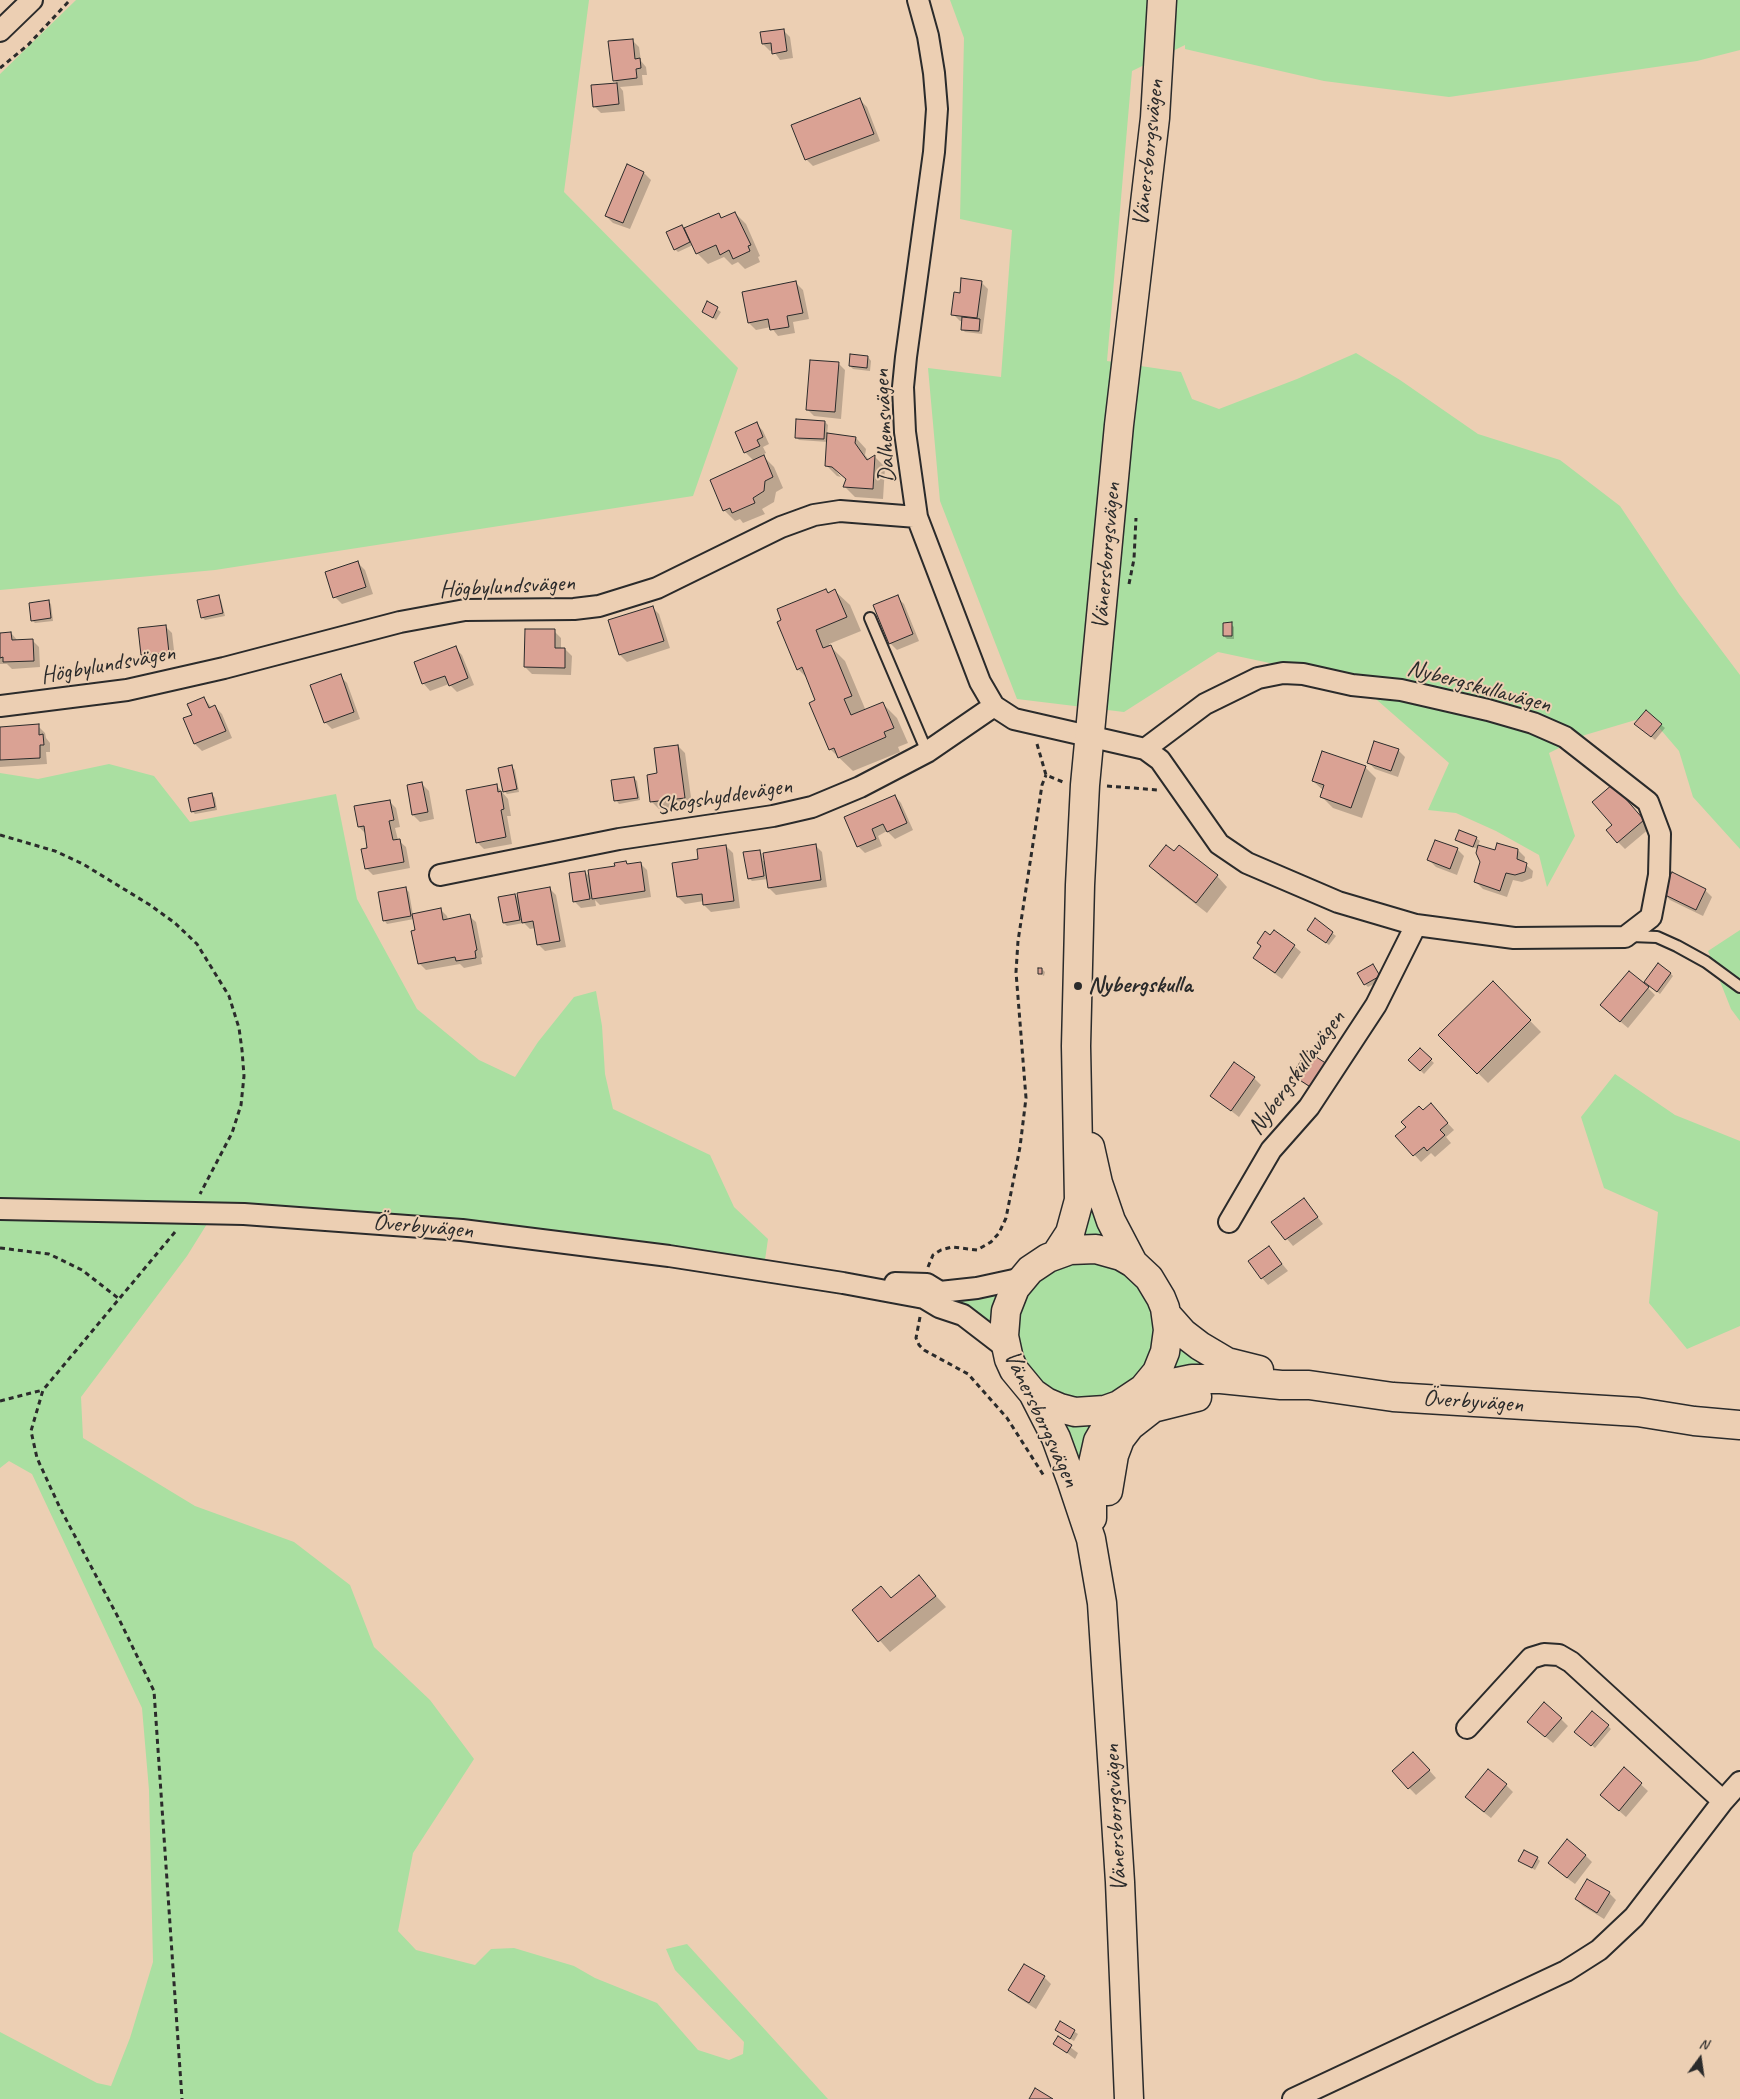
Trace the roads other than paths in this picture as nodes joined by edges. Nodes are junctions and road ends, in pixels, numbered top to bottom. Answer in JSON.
{"nodes":[{"id":1,"x":32,"y":0,"type":"edge"},
{"id":2,"x":918,"y":0,"type":"edge"},
{"id":3,"x":1162,"y":0,"type":"edge"},
{"id":4,"x":0,"y":31,"type":"edge"},
{"id":5,"x":917,"y":517,"type":"junction"},
{"id":6,"x":870,"y":618,"type":"dead end"},
{"id":7,"x":0,"y":706,"type":"edge"},
{"id":8,"x":994,"y":706,"type":"junction"},
{"id":9,"x":1090,"y":737,"type":"junction"},
{"id":10,"x":1145,"y":749,"type":"junction"},
{"id":11,"x":927,"y":752,"type":"junction"},
{"id":12,"x":440,"y":875,"type":"dead end"},
{"id":13,"x":1416,"y":925,"type":"junction"},
{"id":14,"x":1625,"y":937,"type":"junction"},
{"id":15,"x":1740,"y":987,"type":"edge"},
{"id":16,"x":1079,"y":1114,"type":"junction"},
{"id":17,"x":0,"y":1209,"type":"edge"},
{"id":18,"x":1229,"y":1222,"type":"dead end"},
{"id":19,"x":1057,"y":1253,"type":"junction"},
{"id":20,"x":1133,"y":1263,"type":"junction"},
{"id":21,"x":1023,"y":1278,"type":"junction"},
{"id":22,"x":843,"y":1283,"type":"junction"},
{"id":23,"x":1167,"y":1315,"type":"junction"},
{"id":24,"x":1006,"y":1348,"type":"junction"},
{"id":25,"x":1309,"y":1385,"type":"junction"},
{"id":26,"x":1143,"y":1389,"type":"junction"},
{"id":27,"x":1033,"y":1393,"type":"junction"},
{"id":28,"x":1392,"y":1397,"type":"junction"},
{"id":29,"x":1740,"y":1405,"type":"edge"},
{"id":30,"x":1119,"y":1406,"type":"junction"},
{"id":31,"x":1638,"y":1412,"type":"junction"},
{"id":32,"x":1740,"y":1425,"type":"edge"},
{"id":33,"x":1091,"y":1539,"type":"junction"},
{"id":34,"x":1102,"y":1602,"type":"junction"},
{"id":35,"x":1468,"y":1728,"type":"dead end"},
{"id":36,"x":1740,"y":1782,"type":"edge"},
{"id":37,"x":1723,"y":1801,"type":"junction"},
{"id":38,"x":1128,"y":2099,"type":"edge"},
{"id":39,"x":1293,"y":2099,"type":"edge"}],
"edges":[{"from":1,"to":4,"type":"street"},
{"from":2,"to":5,"type":"street","name":"Dalhemsvägen"},
{"from":3,"to":9,"type":"main road","name":"Vänersborgsvägen"},
{"from":5,"to":7,"type":"street","name":"Högbylundsvägen"},
{"from":5,"to":8,"type":"street","name":"Dalhemsvägen"},
{"from":6,"to":11,"type":"lane"},
{"from":8,"to":9,"type":"street","name":"Dalhemsvägen"},
{"from":8,"to":11,"type":"street","name":"Skogshyddevägen"},
{"from":9,"to":10,"type":"street"},
{"from":9,"to":16,"type":"main road","name":"Vänersborgsvägen"},
{"from":10,"to":13,"type":"street"},
{"from":10,"to":14,"type":"street","name":"Nybergskullavägen"},
{"from":11,"to":12,"type":"street","name":"Skogshyddevägen"},
{"from":13,"to":14,"type":"street"},
{"from":13,"to":18,"type":"street","name":"Nybergskullavägen"},
{"from":14,"to":15,"type":"lane"},
{"from":16,"to":19,"type":"main road","name":"Vänersborgsvägen"},
{"from":16,"to":20,"type":"main road","name":"Vänersborgsvägen"},
{"from":17,"to":22,"type":"street","name":"Överbyvägen"},
{"from":19,"to":20,"type":"main road"},
{"from":19,"to":21,"type":"main road","name":"Vänersborgsvägen"},
{"from":20,"to":23,"type":"main road","name":"Vänersborgsvägen"},
{"from":21,"to":22,"type":"street","name":"Överbyvägen"},
{"from":21,"to":24,"type":"main road","name":"Vänersborgsvägen"},
{"from":22,"to":24,"type":"street","name":"Överbyvägen"},
{"from":23,"to":25,"type":"main road","name":"Överbyvägen"},
{"from":23,"to":26,"type":"main road","name":"Vänersborgsvägen"},
{"from":24,"to":27,"type":"main road","name":"Vänersborgsvägen"},
{"from":25,"to":26,"type":"main road","name":"Överbyvägen"},
{"from":25,"to":28,"type":"main road","name":"Överbyvägen"},
{"from":26,"to":30,"type":"main road","name":"Vänersborgsvägen"},
{"from":27,"to":30,"type":"main road"},
{"from":27,"to":33,"type":"main road","name":"Vänersborgsvägen"},
{"from":28,"to":31,"type":"main road","name":"Överbyvägen"},
{"from":28,"to":34,"type":"main road"},
{"from":29,"to":31,"type":"main road","name":"Överbyvägen"},
{"from":30,"to":33,"type":"main road","name":"Vänersborgsvägen"},
{"from":31,"to":32,"type":"main road","name":"Överbyvägen"},
{"from":33,"to":34,"type":"main road","name":"Vänersborgsvägen"},
{"from":34,"to":38,"type":"main road","name":"Vänersborgsvägen"},
{"from":35,"to":37,"type":"street"},
{"from":36,"to":37,"type":"street"},
{"from":37,"to":39,"type":"street"}]}
